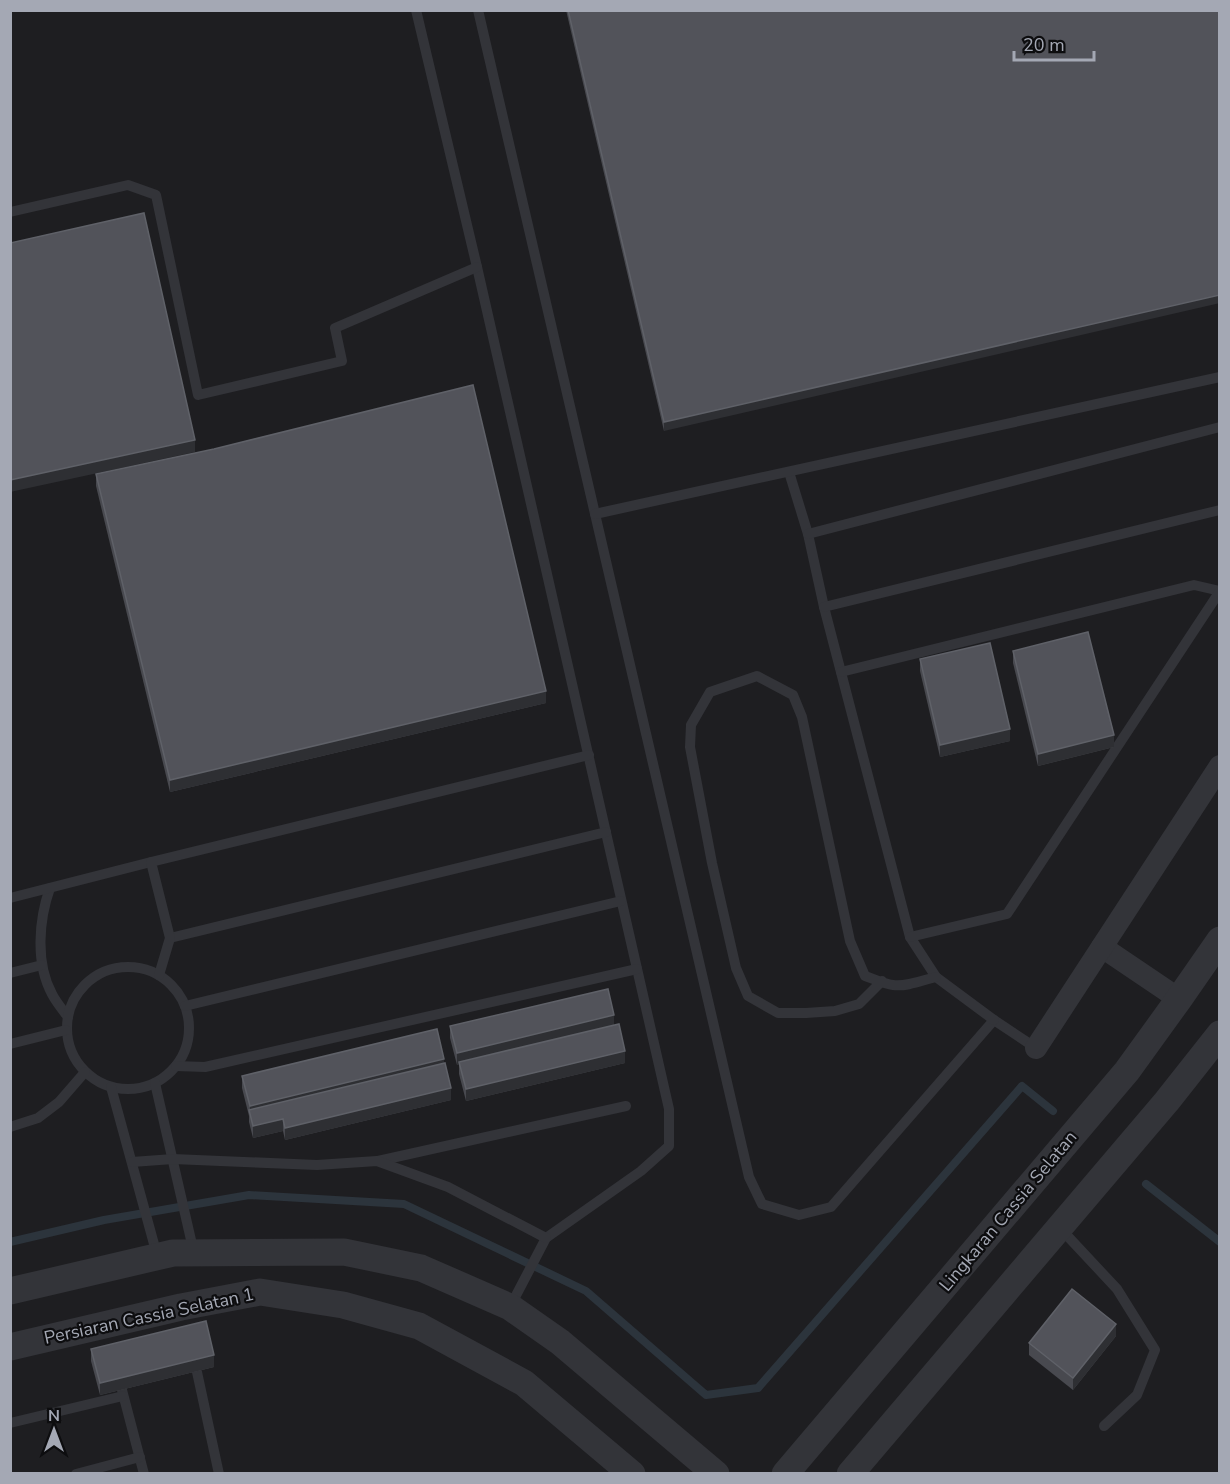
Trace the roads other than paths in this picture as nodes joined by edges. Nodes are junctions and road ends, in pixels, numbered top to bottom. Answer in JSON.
{"nodes":[{"id":1,"x":416,"y":10,"type":"edge"},
{"id":2,"x":478,"y":10,"type":"edge"},
{"id":3,"x":10,"y":212,"type":"edge"},
{"id":4,"x":477,"y":267,"type":"junction"},
{"id":5,"x":1220,"y":377,"type":"edge"},
{"id":6,"x":1220,"y":427,"type":"edge"},
{"id":7,"x":789,"y":472,"type":"junction"},
{"id":8,"x":1220,"y":510,"type":"edge"},
{"id":9,"x":595,"y":514,"type":"junction"},
{"id":10,"x":808,"y":534,"type":"junction"},
{"id":11,"x":1220,"y":591,"type":"edge"},
{"id":12,"x":824,"y":607,"type":"junction"},
{"id":13,"x":841,"y":672,"type":"junction"},
{"id":14,"x":589,"y":755,"type":"junction"},
{"id":15,"x":1220,"y":765,"type":"edge"},
{"id":16,"x":606,"y":832,"type":"junction"},
{"id":17,"x":151,"y":862,"type":"junction"},
{"id":18,"x":50,"y":888,"type":"junction"},
{"id":19,"x":10,"y":898,"type":"edge"},
{"id":20,"x":621,"y":901,"type":"junction"},
{"id":21,"x":909,"y":937,"type":"junction"},
{"id":22,"x":170,"y":938,"type":"junction"},
{"id":23,"x":1220,"y":940,"type":"edge"},
{"id":24,"x":1102,"y":946,"type":"junction"},
{"id":25,"x":42,"y":965,"type":"junction"},
{"id":26,"x":637,"y":969,"type":"junction"},
{"id":27,"x":10,"y":973,"type":"edge"},
{"id":28,"x":159,"y":975,"type":"junction"},
{"id":29,"x":936,"y":977,"type":"junction"},
{"id":30,"x":882,"y":981,"type":"junction"},
{"id":31,"x":1179,"y":999,"type":"junction"},
{"id":32,"x":185,"y":1006,"type":"junction"},
{"id":33,"x":68,"y":1017,"type":"junction"},
{"id":34,"x":994,"y":1020,"type":"junction"},
{"id":35,"x":66,"y":1030,"type":"junction"},
{"id":36,"x":1220,"y":1034,"type":"edge"},
{"id":37,"x":10,"y":1044,"type":"edge"},
{"id":38,"x":1036,"y":1048,"type":"joint"},
{"id":39,"x":176,"y":1066,"type":"junction"},
{"id":40,"x":85,"y":1072,"type":"junction"},
{"id":41,"x":155,"y":1083,"type":"junction"},
{"id":42,"x":111,"y":1087,"type":"junction"},
{"id":43,"x":626,"y":1106,"type":"dead end"},
{"id":44,"x":10,"y":1127,"type":"edge"},
{"id":45,"x":173,"y":1159,"type":"junction"},
{"id":46,"x":377,"y":1161,"type":"junction"},
{"id":47,"x":132,"y":1162,"type":"junction"},
{"id":48,"x":1060,"y":1228,"type":"junction"},
{"id":49,"x":546,"y":1238,"type":"junction"},
{"id":50,"x":194,"y":1253,"type":"junction"},
{"id":51,"x":158,"y":1257,"type":"junction"},
{"id":52,"x":10,"y":1291,"type":"edge"},
{"id":53,"x":512,"y":1302,"type":"junction"},
{"id":54,"x":10,"y":1347,"type":"edge"},
{"id":55,"x":197,"y":1372,"type":"edge"},
{"id":56,"x":10,"y":1423,"type":"edge"},
{"id":57,"x":1104,"y":1426,"type":"dead end"},
{"id":58,"x":140,"y":1457,"type":"junction"},
{"id":59,"x":76,"y":1473,"type":"edge"},
{"id":60,"x":144,"y":1473,"type":"edge"},
{"id":61,"x":219,"y":1473,"type":"edge"},
{"id":62,"x":632,"y":1473,"type":"edge"},
{"id":63,"x":716,"y":1473,"type":"edge"},
{"id":64,"x":785,"y":1473,"type":"edge"},
{"id":65,"x":850,"y":1473,"type":"edge"}],
"edges":[{"from":1,"to":4,"type":"lane"},
{"from":2,"to":9,"type":"lane"},
{"from":3,"to":4,"type":"lane"},
{"from":4,"to":14,"type":"lane"},
{"from":5,"to":7,"type":"lane"},
{"from":6,"to":10,"type":"lane"},
{"from":7,"to":9,"type":"lane"},
{"from":7,"to":10,"type":"lane"},
{"from":8,"to":12,"type":"lane"},
{"from":9,"to":34,"type":"lane"},
{"from":10,"to":12,"type":"lane"},
{"from":11,"to":13,"type":"lane"},
{"from":11,"to":21,"type":"lane"},
{"from":12,"to":13,"type":"lane"},
{"from":13,"to":21,"type":"lane"},
{"from":14,"to":16,"type":"lane"},
{"from":14,"to":17,"type":"lane"},
{"from":15,"to":24,"type":"street"},
{"from":16,"to":20,"type":"lane"},
{"from":16,"to":22,"type":"lane"},
{"from":17,"to":18,"type":"lane"},
{"from":17,"to":22,"type":"lane"},
{"from":18,"to":19,"type":"lane"},
{"from":18,"to":25,"type":"lane"},
{"from":20,"to":26,"type":"lane"},
{"from":20,"to":32,"type":"lane"},
{"from":21,"to":29,"type":"lane"},
{"from":22,"to":28,"type":"lane"},
{"from":23,"to":31,"type":"street","name":"Lingkaran Cassia Selatan"},
{"from":24,"to":31,"type":"street"},
{"from":24,"to":38,"type":"street"},
{"from":25,"to":27,"type":"lane"},
{"from":25,"to":33,"type":"lane"},
{"from":26,"to":39,"type":"lane"},
{"from":26,"to":49,"type":"lane"},
{"from":28,"to":32,"type":"lane"},
{"from":28,"to":33,"type":"lane"},
{"from":29,"to":30,"type":"lane"},
{"from":29,"to":34,"type":"lane"},
{"from":30,"to":30,"type":"lane"},
{"from":31,"to":64,"type":"street","name":"Lingkaran Cassia Selatan"},
{"from":32,"to":39,"type":"lane"},
{"from":33,"to":35,"type":"lane"},
{"from":34,"to":38,"type":"lane"},
{"from":35,"to":37,"type":"lane"},
{"from":35,"to":40,"type":"lane"},
{"from":36,"to":48,"type":"street"},
{"from":39,"to":41,"type":"lane"},
{"from":40,"to":42,"type":"lane"},
{"from":40,"to":44,"type":"lane"},
{"from":41,"to":42,"type":"lane"},
{"from":41,"to":45,"type":"lane"},
{"from":42,"to":47,"type":"lane"},
{"from":43,"to":46,"type":"lane"},
{"from":45,"to":46,"type":"lane"},
{"from":45,"to":47,"type":"lane"},
{"from":45,"to":50,"type":"lane"},
{"from":46,"to":49,"type":"lane"},
{"from":47,"to":51,"type":"lane"},
{"from":48,"to":57,"type":"lane"},
{"from":48,"to":65,"type":"street"},
{"from":49,"to":53,"type":"lane"},
{"from":50,"to":51,"type":"street"},
{"from":50,"to":53,"type":"street"},
{"from":51,"to":52,"type":"street"},
{"from":53,"to":63,"type":"street"},
{"from":54,"to":62,"type":"street","name":"Persiaran Cassia Selatan 1"},
{"from":55,"to":61,"type":"lane"},
{"from":56,"to":58,"type":"lane"},
{"from":58,"to":59,"type":"lane"},
{"from":58,"to":60,"type":"lane"}]}
